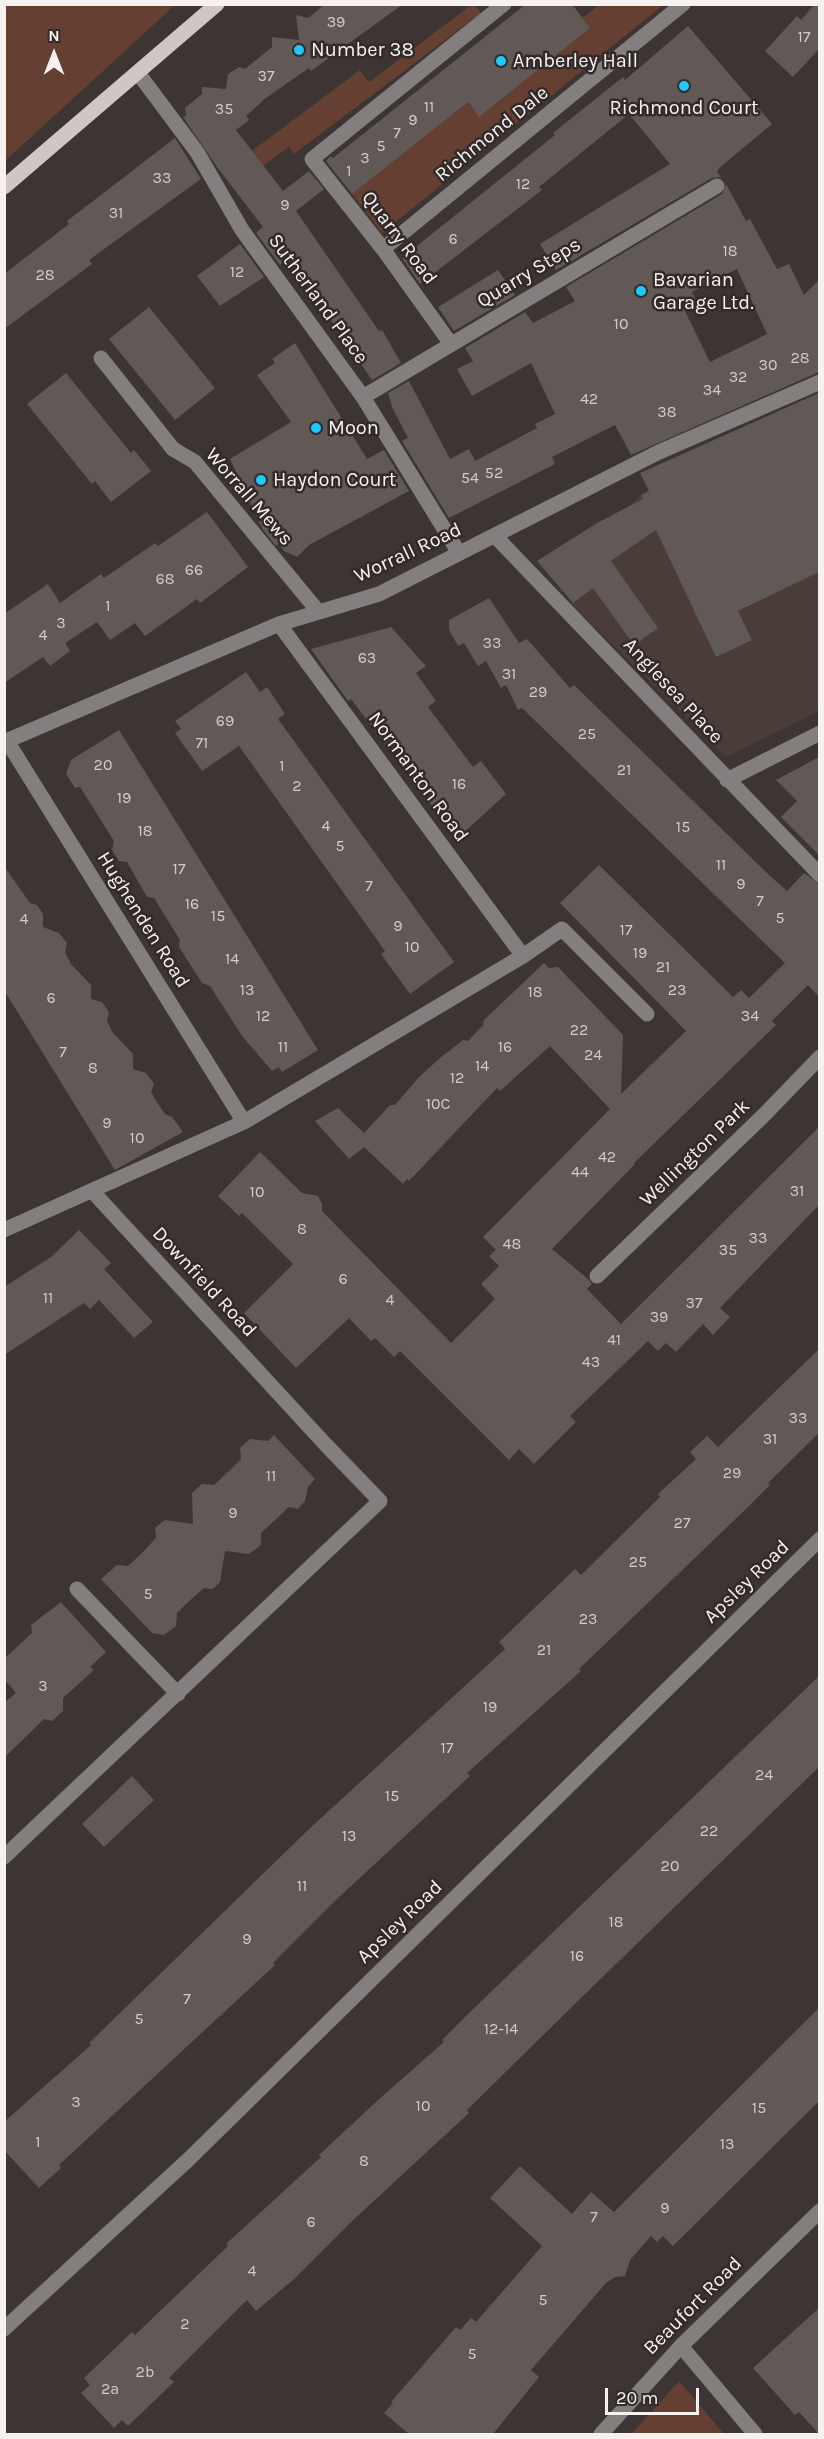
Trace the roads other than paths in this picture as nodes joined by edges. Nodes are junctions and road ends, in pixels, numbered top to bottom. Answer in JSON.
{"nodes":[{"id":1,"x":217,"y":4,"type":"edge"},
{"id":2,"x":504,"y":4,"type":"edge"},
{"id":3,"x":683,"y":4,"type":"edge"},
{"id":4,"x":138,"y":74,"type":"junction"},
{"id":5,"x":717,"y":186,"type":"dead end"},
{"id":6,"x":4,"y":187,"type":"edge"},
{"id":7,"x":383,"y":249,"type":"junction"},
{"id":8,"x":451,"y":344,"type":"junction"},
{"id":9,"x":101,"y":358,"type":"dead end"},
{"id":10,"x":819,"y":382,"type":"edge"},
{"id":11,"x":363,"y":397,"type":"junction"},
{"id":12,"x":495,"y":536,"type":"junction"},
{"id":13,"x":459,"y":553,"type":"junction"},
{"id":14,"x":317,"y":610,"type":"junction"},
{"id":15,"x":279,"y":624,"type":"junction"},
{"id":16,"x":819,"y":733,"type":"edge"},
{"id":17,"x":6,"y":741,"type":"edge"},
{"id":18,"x":727,"y":780,"type":"junction"},
{"id":19,"x":819,"y":875,"type":"edge"},
{"id":20,"x":523,"y":956,"type":"junction"},
{"id":21,"x":647,"y":1014,"type":"dead end"},
{"id":22,"x":819,"y":1057,"type":"edge"},
{"id":23,"x":244,"y":1122,"type":"junction"},
{"id":24,"x":93,"y":1192,"type":"junction"},
{"id":25,"x":4,"y":1230,"type":"edge"},
{"id":26,"x":597,"y":1276,"type":"dead end"},
{"id":27,"x":819,"y":1539,"type":"edge"},
{"id":28,"x":77,"y":1589,"type":"dead end"},
{"id":29,"x":178,"y":1694,"type":"junction"},
{"id":30,"x":4,"y":1857,"type":"edge"},
{"id":31,"x":819,"y":2211,"type":"edge"},
{"id":32,"x":4,"y":2329,"type":"edge"},
{"id":33,"x":681,"y":2346,"type":"junction"},
{"id":34,"x":601,"y":2434,"type":"edge"},
{"id":35,"x":755,"y":2434,"type":"edge"}],
"edges":[{"from":1,"to":4,"type":"main road"},
{"from":2,"to":7,"type":"street","name":"Quarry Road"},
{"from":3,"to":7,"type":"street","name":"Richmond Dale"},
{"from":4,"to":6,"type":"main road"},
{"from":4,"to":11,"type":"street","name":"Sutherland Place"},
{"from":5,"to":8,"type":"street","name":"Quarry Steps"},
{"from":7,"to":8,"type":"street","name":"Quarry Road"},
{"from":8,"to":11,"type":"street","name":"Quarry Steps"},
{"from":9,"to":14,"type":"street","name":"Worrall Mews"},
{"from":10,"to":12,"type":"street","name":"Worrall Road"},
{"from":11,"to":13,"type":"street","name":"Sutherland Place"},
{"from":12,"to":13,"type":"street","name":"Worrall Road"},
{"from":12,"to":18,"type":"street","name":"Anglesea Place"},
{"from":13,"to":14,"type":"street","name":"Worrall Road"},
{"from":14,"to":15,"type":"street","name":"Worrall Road"},
{"from":15,"to":17,"type":"street","name":"Worrall Road"},
{"from":15,"to":20,"type":"street","name":"Normanton Road"},
{"from":16,"to":18,"type":"street"},
{"from":17,"to":23,"type":"street","name":"Hughenden Road"},
{"from":18,"to":19,"type":"street","name":"Anglesea Place"},
{"from":20,"to":21,"type":"street"},
{"from":20,"to":23,"type":"street"},
{"from":22,"to":26,"type":"street","name":"Wellington Park"},
{"from":23,"to":24,"type":"street"},
{"from":24,"to":25,"type":"street"},
{"from":24,"to":29,"type":"street","name":"Downfield Road"},
{"from":27,"to":32,"type":"street","name":"Apsley Road"},
{"from":28,"to":29,"type":"street"},
{"from":29,"to":30,"type":"street","name":"Downfield Road"},
{"from":31,"to":33,"type":"street","name":"Beaufort Road"},
{"from":33,"to":34,"type":"street","name":"Beaufort Road"},
{"from":33,"to":35,"type":"street"}]}
